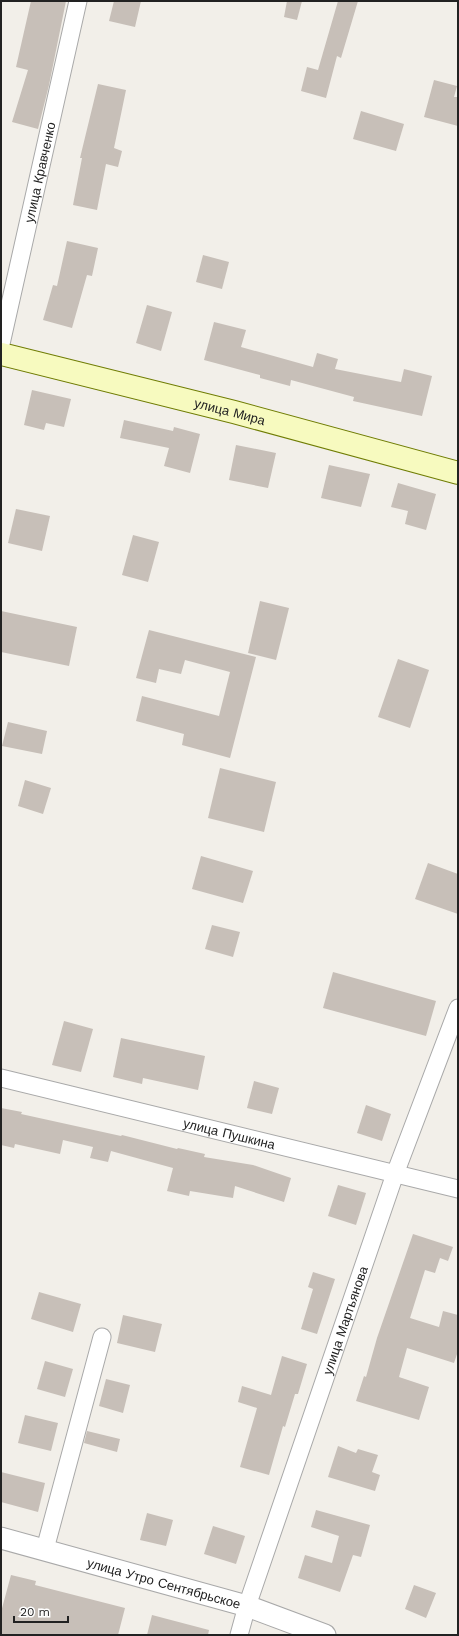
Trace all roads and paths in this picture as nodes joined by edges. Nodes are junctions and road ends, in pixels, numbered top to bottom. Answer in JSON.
{"nodes":[{"id":1,"x":78,"y":1,"type":"edge"},
{"id":2,"x":1,"y":344,"type":"edge"},
{"id":3,"x":1,"y":354,"type":"edge"},
{"id":4,"x":458,"y":473,"type":"edge"},
{"id":5,"x":458,"y":1008,"type":"edge"},
{"id":6,"x":1,"y":1078,"type":"edge"},
{"id":7,"x":395,"y":1174,"type":"junction"},
{"id":8,"x":458,"y":1189,"type":"edge"},
{"id":9,"x":102,"y":1337,"type":"dead end"},
{"id":10,"x":1,"y":1538,"type":"edge"},
{"id":11,"x":45,"y":1549,"type":"junction"},
{"id":12,"x":247,"y":1606,"type":"junction"},
{"id":13,"x":239,"y":1635,"type":"edge"},
{"id":14,"x":325,"y":1635,"type":"edge"}],
"edges":[{"from":1,"to":2,"type":"street","name":"улица Кравченко"},
{"from":3,"to":4,"type":"main road","name":"улица Мира"},
{"from":5,"to":7,"type":"street","name":"улица Мартьянова"},
{"from":6,"to":7,"type":"street","name":"улица Пушкина"},
{"from":7,"to":8,"type":"street","name":"улица Пушкина"},
{"from":7,"to":12,"type":"street","name":"улица Мартьянова"},
{"from":9,"to":11,"type":"street"},
{"from":10,"to":11,"type":"street","name":"улица Утро Сентябрьское"},
{"from":11,"to":12,"type":"street","name":"улица Утро Сентябрьское"},
{"from":12,"to":13,"type":"street","name":"улица Мартьянова"},
{"from":12,"to":14,"type":"street","name":"улица Утро Сентябрьское"}]}
